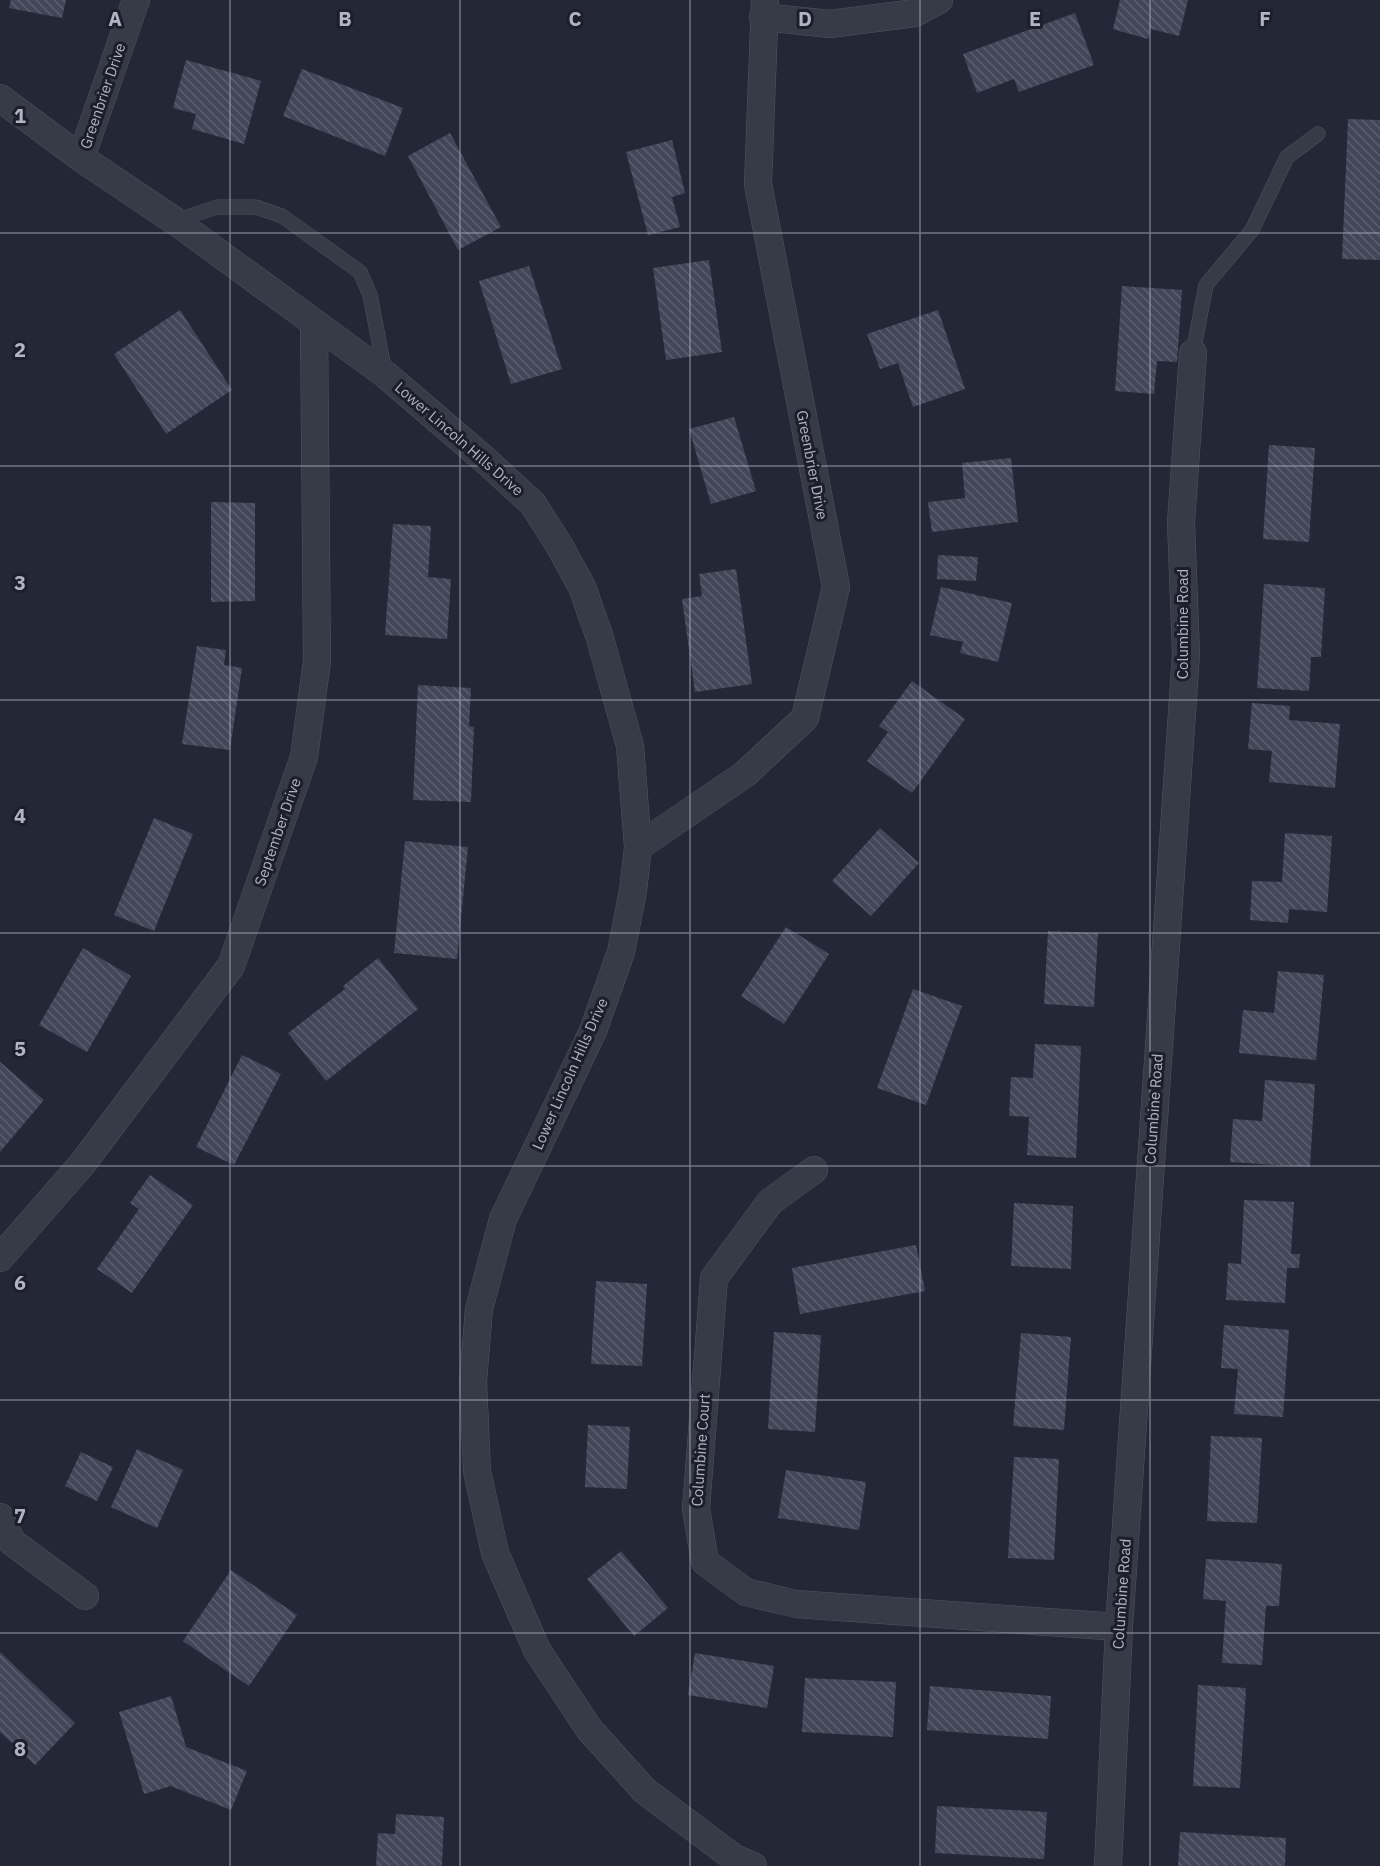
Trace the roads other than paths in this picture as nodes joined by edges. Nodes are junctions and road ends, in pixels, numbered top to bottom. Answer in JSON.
{"nodes":[{"id":1,"x":136,"y":0,"type":"edge"},
{"id":2,"x":939,"y":0,"type":"edge"},
{"id":3,"x":764,"y":8,"type":"edge"},
{"id":4,"x":0,"y":98,"type":"edge"},
{"id":5,"x":1318,"y":134,"type":"dead end"},
{"id":6,"x":81,"y":158,"type":"junction"},
{"id":7,"x":175,"y":221,"type":"junction"},
{"id":8,"x":314,"y":323,"type":"junction"},
{"id":9,"x":1193,"y":353,"type":"joint"},
{"id":10,"x":386,"y":375,"type":"junction"},
{"id":11,"x":638,"y":847,"type":"junction"},
{"id":12,"x":814,"y":1170,"type":"dead end"},
{"id":13,"x":0,"y":1258,"type":"edge"},
{"id":14,"x":0,"y":1517,"type":"edge"},
{"id":15,"x":85,"y":1596,"type":"dead end"},
{"id":16,"x":1119,"y":1627,"type":"junction"},
{"id":17,"x":753,"y":1866,"type":"edge"},
{"id":18,"x":1108,"y":1866,"type":"edge"}],
"edges":[{"from":1,"to":6,"type":"street","name":"Greenbrier Drive"},
{"from":2,"to":3,"type":"street"},
{"from":3,"to":11,"type":"street","name":"Greenbrier Drive"},
{"from":4,"to":6,"type":"street","name":"Lower Lincoln Hills Drive"},
{"from":5,"to":9,"type":"lane"},
{"from":6,"to":7,"type":"street","name":"Lower Lincoln Hills Drive"},
{"from":7,"to":8,"type":"street","name":"Lower Lincoln Hills Drive"},
{"from":7,"to":10,"type":"lane"},
{"from":8,"to":10,"type":"street","name":"Lower Lincoln Hills Drive"},
{"from":8,"to":13,"type":"street","name":"September Drive"},
{"from":9,"to":16,"type":"street","name":"Columbine Road"},
{"from":10,"to":11,"type":"street","name":"Lower Lincoln Hills Drive"},
{"from":11,"to":17,"type":"street","name":"Lower Lincoln Hills Drive"},
{"from":12,"to":16,"type":"street","name":"Columbine Court"},
{"from":14,"to":15,"type":"street"},
{"from":16,"to":18,"type":"street","name":"Columbine Road"}]}
